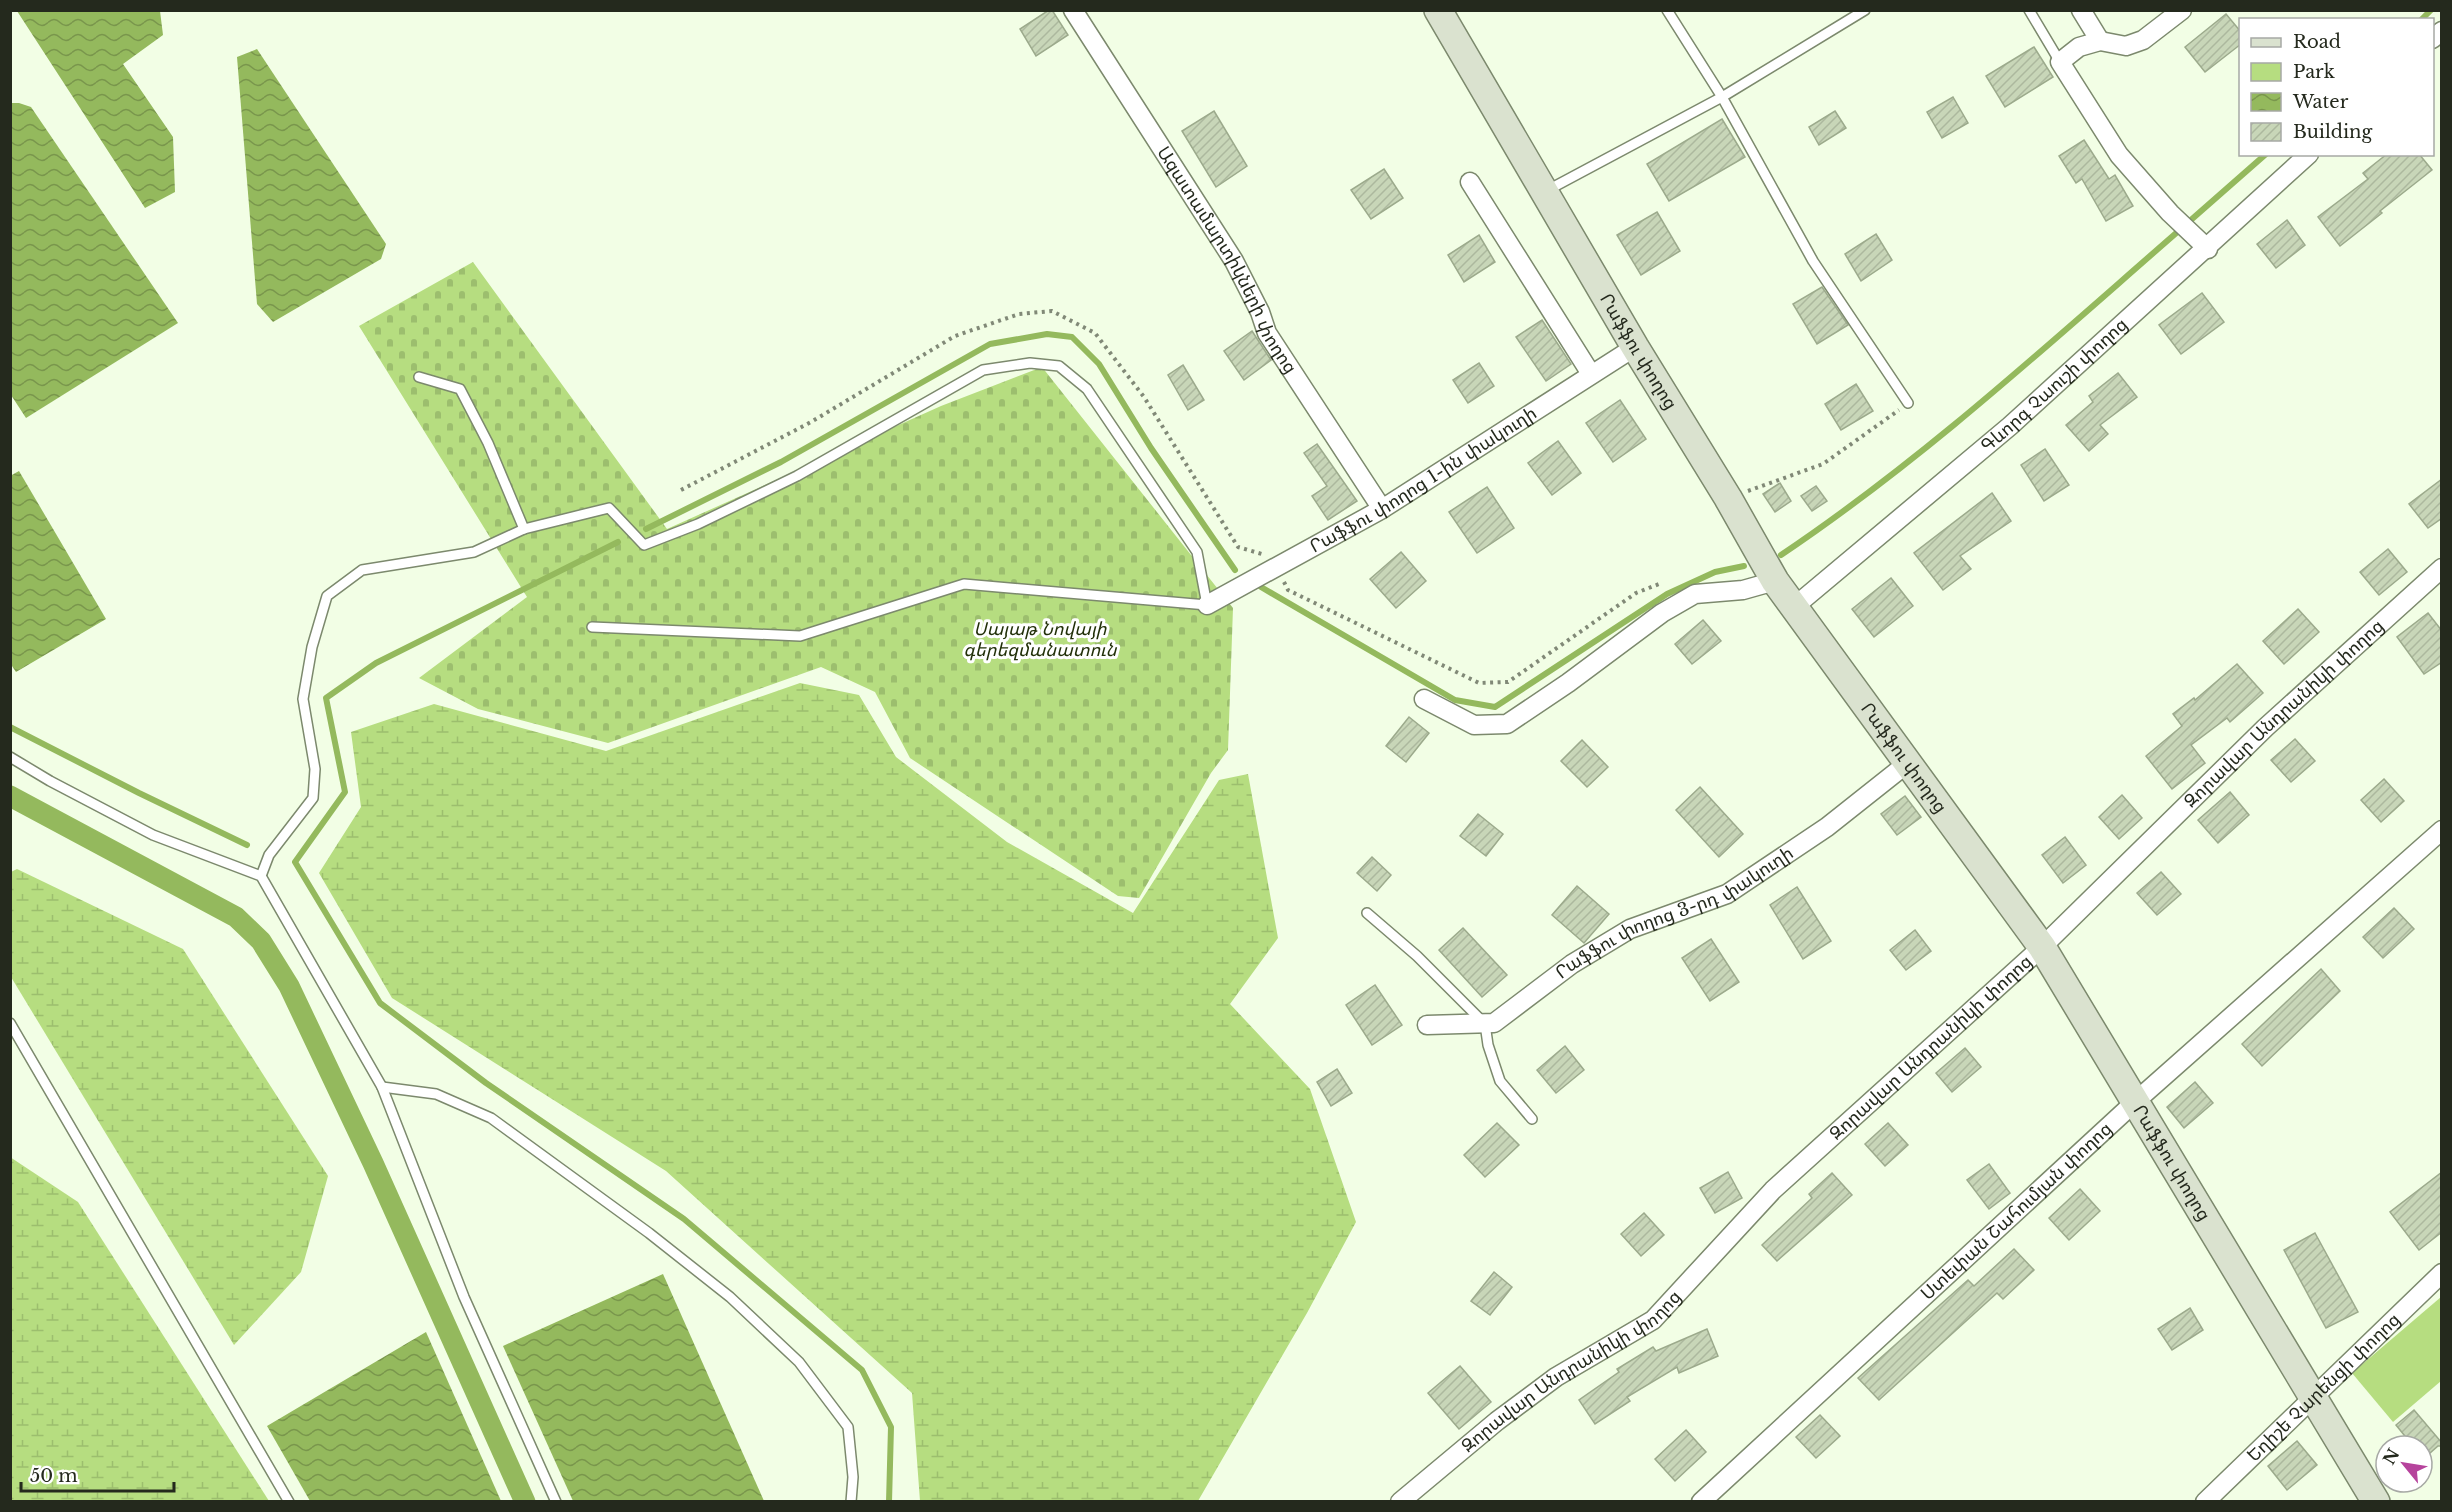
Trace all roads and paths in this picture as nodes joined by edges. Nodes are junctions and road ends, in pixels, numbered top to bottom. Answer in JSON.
{"nodes":[{"id":1,"x":1073,"y":10,"type":"edge"},
{"id":2,"x":1438,"y":10,"type":"edge"},
{"id":3,"x":1667,"y":10,"type":"edge"},
{"id":4,"x":1865,"y":10,"type":"edge"},
{"id":5,"x":2029,"y":10,"type":"edge"},
{"id":6,"x":2081,"y":10,"type":"edge"},
{"id":7,"x":2182,"y":10,"type":"edge"},
{"id":8,"x":2100,"y":41,"type":"junction"},
{"id":9,"x":2060,"y":62,"type":"junction"},
{"id":10,"x":1722,"y":97,"type":"junction"},
{"id":11,"x":2307,"y":156,"type":"edge"},
{"id":12,"x":1470,"y":182,"type":"dead end"},
{"id":13,"x":1546,"y":192,"type":"junction"},
{"id":14,"x":2208,"y":249,"type":"junction"},
{"id":15,"x":1635,"y":347,"type":"junction"},
{"id":16,"x":1591,"y":374,"type":"junction"},
{"id":17,"x":419,"y":377,"type":"dead end"},
{"id":18,"x":1908,"y":403,"type":"joint"},
{"id":19,"x":681,"y":490,"type":"dead end"},
{"id":20,"x":1728,"y":498,"type":"junction"},
{"id":21,"x":1382,"y":509,"type":"junction"},
{"id":22,"x":524,"y":529,"type":"junction"},
{"id":23,"x":1277,"y":568,"type":"junction"},
{"id":24,"x":2442,"y":568,"type":"edge"},
{"id":25,"x":1775,"y":581,"type":"junction"},
{"id":26,"x":1659,"y":584,"type":"dead end"},
{"id":27,"x":1208,"y":605,"type":"junction"},
{"id":28,"x":1794,"y":608,"type":"junction"},
{"id":29,"x":592,"y":627,"type":"dead end"},
{"id":30,"x":1424,"y":699,"type":"dead end"},
{"id":31,"x":10,"y":757,"type":"edge"},
{"id":32,"x":1909,"y":762,"type":"junction"},
{"id":33,"x":2442,"y":830,"type":"edge"},
{"id":34,"x":261,"y":876,"type":"junction"},
{"id":35,"x":1367,"y":913,"type":"dead end"},
{"id":36,"x":2042,"y":947,"type":"junction"},
{"id":37,"x":10,"y":1023,"type":"edge"},
{"id":38,"x":1485,"y":1024,"type":"junction"},
{"id":39,"x":1427,"y":1025,"type":"dead end"},
{"id":40,"x":382,"y":1087,"type":"junction"},
{"id":41,"x":2136,"y":1101,"type":"junction"},
{"id":42,"x":1533,"y":1119,"type":"dead end"},
{"id":43,"x":2442,"y":1273,"type":"edge"},
{"id":44,"x":2314,"y":1395,"type":"junction"},
{"id":45,"x":290,"y":1502,"type":"edge"},
{"id":46,"x":556,"y":1502,"type":"edge"},
{"id":47,"x":851,"y":1502,"type":"edge"},
{"id":48,"x":1400,"y":1502,"type":"edge"},
{"id":49,"x":1701,"y":1502,"type":"edge"},
{"id":50,"x":2205,"y":1502,"type":"edge"},
{"id":51,"x":2376,"y":1502,"type":"edge"}],
"edges":[{"from":1,"to":21,"type":"street","name":"Ազատամարտիկների փողոց"},
{"from":2,"to":13,"type":"main road","name":"Րաֆֆու փողոց"},
{"from":3,"to":10,"type":"lane"},
{"from":4,"to":10,"type":"lane"},
{"from":5,"to":9,"type":"lane"},
{"from":6,"to":8,"type":"street"},
{"from":7,"to":8,"type":"street"},
{"from":8,"to":9,"type":"street"},
{"from":9,"to":14,"type":"street"},
{"from":10,"to":13,"type":"lane"},
{"from":10,"to":18,"type":"lane"},
{"from":11,"to":14,"type":"street","name":"Գևորգ Չաուշի փողոց"},
{"from":12,"to":16,"type":"street"},
{"from":13,"to":15,"type":"main road","name":"Րաֆֆու փողոց"},
{"from":14,"to":28,"type":"street","name":"Գևորգ Չաուշի փողոց"},
{"from":15,"to":16,"type":"street","name":"Րաֆֆու փողոց 1-ին փակուղի"},
{"from":15,"to":20,"type":"main road","name":"Րաֆֆու փողոց"},
{"from":16,"to":21,"type":"street","name":"Րաֆֆու փողոց 1-ին փակուղի"},
{"from":17,"to":22,"type":"lane"},
{"from":18,"to":20,"type":"path"},
{"from":19,"to":23,"type":"path"},
{"from":20,"to":25,"type":"main road","name":"Րաֆֆու փողոց"},
{"from":21,"to":23,"type":"street","name":"Րաֆֆու փողոց 1-ին փակուղի"},
{"from":22,"to":27,"type":"lane"},
{"from":22,"to":34,"type":"lane"},
{"from":23,"to":26,"type":"path"},
{"from":23,"to":27,"type":"street","name":"Րաֆֆու փողոց 1-ին փակուղի"},
{"from":24,"to":36,"type":"street","name":"Զորավար Անդրանիկի փողոց"},
{"from":25,"to":28,"type":"main road","name":"Րաֆֆու փողոց"},
{"from":25,"to":30,"type":"street"},
{"from":27,"to":29,"type":"lane"},
{"from":28,"to":32,"type":"main road","name":"Րաֆֆու փողոց"},
{"from":31,"to":34,"type":"lane"},
{"from":32,"to":36,"type":"main road","name":"Րաֆֆու փողոց"},
{"from":32,"to":38,"type":"street","name":"Րաֆֆու փողոց 3-րդ փակուղի"},
{"from":33,"to":41,"type":"street","name":"Ստեփան Շահումյան փողոց"},
{"from":34,"to":40,"type":"lane"},
{"from":35,"to":38,"type":"lane"},
{"from":36,"to":41,"type":"main road","name":"Րաֆֆու փողոց"},
{"from":36,"to":48,"type":"street","name":"Զորավար Անդրանիկի փողոց"},
{"from":37,"to":45,"type":"lane"},
{"from":38,"to":39,"type":"street","name":"Րաֆֆու փողոց 3-րդ փակուղի"},
{"from":38,"to":42,"type":"lane"},
{"from":40,"to":46,"type":"lane"},
{"from":40,"to":47,"type":"lane"},
{"from":41,"to":44,"type":"main road","name":"Րաֆֆու փողոց"},
{"from":41,"to":49,"type":"street","name":"Ստեփան Շահումյան փողոց"},
{"from":43,"to":44,"type":"street","name":"Եղիշե Չարենցի փողոց"},
{"from":44,"to":50,"type":"street","name":"Եղիշե Չարենցի փողոց"},
{"from":44,"to":51,"type":"main road","name":"Րաֆֆու փողոց"}]}
